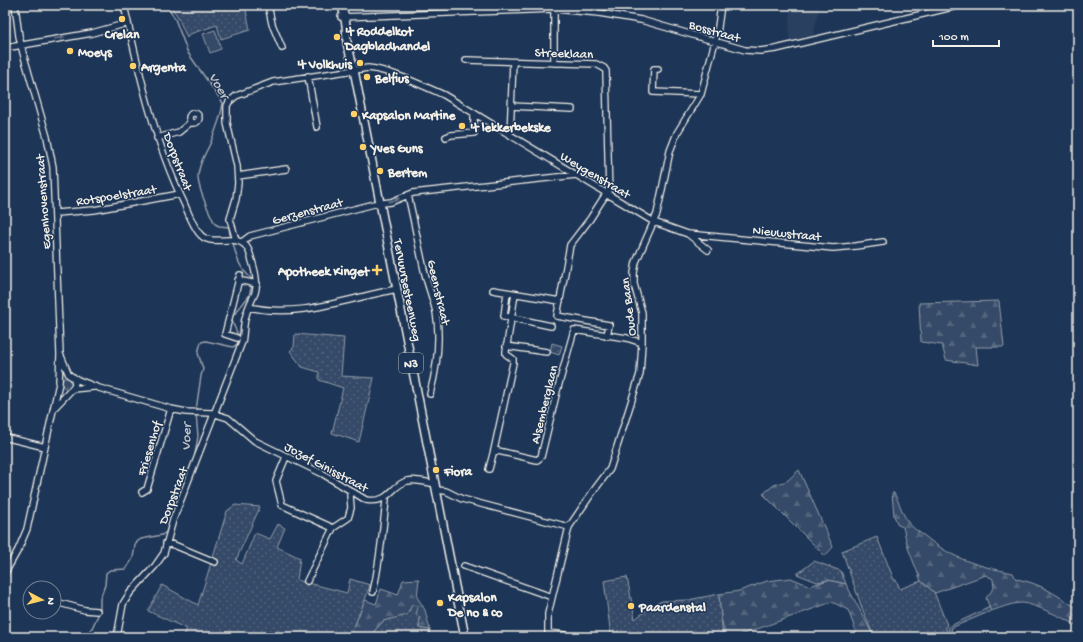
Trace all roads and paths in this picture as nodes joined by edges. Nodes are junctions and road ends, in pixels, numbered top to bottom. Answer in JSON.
{"nodes":[{"id":1,"x":15,"y":5,"type":"edge"},
{"id":2,"x":132,"y":5,"type":"edge"},
{"id":3,"x":268,"y":5,"type":"edge"},
{"id":4,"x":338,"y":5,"type":"edge"},
{"id":5,"x":342,"y":5,"type":"edge"},
{"id":6,"x":721,"y":5,"type":"edge"},
{"id":7,"x":961,"y":5,"type":"edge"},
{"id":8,"x":124,"y":6,"type":"edge"},
{"id":9,"x":554,"y":9,"type":"junction"},
{"id":10,"x":342,"y":17,"type":"junction"},
{"id":11,"x":128,"y":23,"type":"junction"},
{"id":12,"x":715,"y":41,"type":"junction"},
{"id":13,"x":21,"y":46,"type":"junction"},
{"id":14,"x":5,"y":48,"type":"edge"},
{"id":15,"x":282,"y":48,"type":"dead end"},
{"id":16,"x":466,"y":60,"type":"dead end"},
{"id":17,"x":513,"y":62,"type":"junction"},
{"id":18,"x":554,"y":63,"type":"junction"},
{"id":19,"x":658,"y":69,"type":"dead end"},
{"id":20,"x":354,"y":70,"type":"junction"},
{"id":21,"x":308,"y":76,"type":"junction"},
{"id":22,"x":701,"y":94,"type":"junction"},
{"id":23,"x":511,"y":106,"type":"junction"},
{"id":24,"x":572,"y":109,"type":"dead end"},
{"id":25,"x":474,"y":113,"type":"junction"},
{"id":26,"x":190,"y":122,"type":"dead end"},
{"id":27,"x":318,"y":127,"type":"dead end"},
{"id":28,"x":510,"y":135,"type":"junction"},
{"id":29,"x":446,"y":137,"type":"dead end"},
{"id":30,"x":158,"y":138,"type":"junction"},
{"id":31,"x":286,"y":169,"type":"dead end"},
{"id":32,"x":576,"y":175,"type":"junction"},
{"id":33,"x":238,"y":176,"type":"junction"},
{"id":34,"x":180,"y":194,"type":"junction"},
{"id":35,"x":408,"y":195,"type":"junction"},
{"id":36,"x":608,"y":195,"type":"junction"},
{"id":37,"x":380,"y":204,"type":"junction"},
{"id":38,"x":56,"y":213,"type":"junction"},
{"id":39,"x":654,"y":222,"type":"junction"},
{"id":40,"x":688,"y":234,"type":"junction"},
{"id":41,"x":239,"y":241,"type":"junction"},
{"id":42,"x":883,"y":242,"type":"dead end"},
{"id":43,"x":708,"y":250,"type":"dead end"},
{"id":44,"x":254,"y":283,"type":"junction"},
{"id":45,"x":397,"y":289,"type":"junction"},
{"id":46,"x":493,"y":290,"type":"dead end"},
{"id":47,"x":507,"y":293,"type":"junction"},
{"id":48,"x":515,"y":294,"type":"junction"},
{"id":49,"x":560,"y":302,"type":"junction"},
{"id":50,"x":249,"y":307,"type":"junction"},
{"id":51,"x":511,"y":318,"type":"junction"},
{"id":52,"x":575,"y":319,"type":"junction"},
{"id":53,"x":552,"y":326,"type":"dead end"},
{"id":54,"x":574,"y":330,"type":"junction"},
{"id":55,"x":607,"y":336,"type":"junction"},
{"id":56,"x":238,"y":338,"type":"dead end"},
{"id":57,"x":642,"y":342,"type":"junction"},
{"id":58,"x":506,"y":346,"type":"junction"},
{"id":59,"x":547,"y":352,"type":"dead end"},
{"id":60,"x":60,"y":354,"type":"junction"},
{"id":61,"x":71,"y":376,"type":"junction"},
{"id":62,"x":59,"y":382,"type":"junction"},
{"id":63,"x":99,"y":388,"type":"junction"},
{"id":64,"x":71,"y":390,"type":"junction"},
{"id":65,"x":430,"y":394,"type":"dead end"},
{"id":66,"x":171,"y":409,"type":"junction"},
{"id":67,"x":53,"y":411,"type":"junction"},
{"id":68,"x":215,"y":414,"type":"junction"},
{"id":69,"x":8,"y":438,"type":"dead end"},
{"id":70,"x":45,"y":447,"type":"junction"},
{"id":71,"x":494,"y":450,"type":"junction"},
{"id":72,"x":286,"y":457,"type":"junction"},
{"id":73,"x":489,"y":468,"type":"dead end"},
{"id":74,"x":435,"y":487,"type":"junction"},
{"id":75,"x":142,"y":492,"type":"dead end"},
{"id":76,"x":352,"y":492,"type":"junction"},
{"id":77,"x":385,"y":498,"type":"junction"},
{"id":78,"x":569,"y":527,"type":"junction"},
{"id":79,"x":333,"y":528,"type":"junction"},
{"id":80,"x":166,"y":543,"type":"junction"},
{"id":81,"x":215,"y":562,"type":"dead end"},
{"id":82,"x":464,"y":566,"type":"dead end"},
{"id":83,"x":5,"y":573,"type":"edge"},
{"id":84,"x":307,"y":581,"type":"dead end"},
{"id":85,"x":373,"y":592,"type":"dead end"},
{"id":86,"x":552,"y":597,"type":"junction"},
{"id":87,"x":62,"y":604,"type":"edge"},
{"id":88,"x":97,"y":611,"type":"dead end"},
{"id":89,"x":549,"y":635,"type":"edge"},
{"id":90,"x":117,"y":637,"type":"edge"},
{"id":91,"x":465,"y":637,"type":"edge"},
{"id":92,"x":579,"y":637,"type":"edge"}],
"edges":[{"from":1,"to":13,"type":"street","name":"Egenhovenstraat"},
{"from":2,"to":8,"type":"street"},
{"from":3,"to":15,"type":"street"},
{"from":4,"to":10,"type":"main road","name":"Tervuursesteenweg","number":"N3"},
{"from":5,"to":10,"type":"main road","name":"Tervuursesteenweg","number":"N3"},
{"from":6,"to":12,"type":"street","name":"Oude Baan"},
{"from":7,"to":12,"type":"street","name":"Bosstraat"},
{"from":8,"to":11,"type":"street","name":"Dorpstraat"},
{"from":9,"to":10,"type":"street","name":"Bosstraat"},
{"from":9,"to":12,"type":"street","name":"Bosstraat"},
{"from":9,"to":18,"type":"street"},
{"from":10,"to":20,"type":"main road","name":"Tervuursesteenweg","number":"N3"},
{"from":13,"to":11,"type":"street","one_way":true},
{"from":11,"to":30,"type":"street","name":"Dorpstraat"},
{"from":12,"to":22,"type":"street","name":"Oude Baan"},
{"from":13,"to":14,"type":"street"},
{"from":13,"to":38,"type":"street","name":"Egenhovenstraat"},
{"from":16,"to":17,"type":"street","name":"Streeklaan"},
{"from":17,"to":18,"type":"street","name":"Streeklaan"},
{"from":17,"to":23,"type":"street"},
{"from":18,"to":36,"type":"street","name":"Streeklaan"},
{"from":19,"to":22,"type":"street"},
{"from":20,"to":21,"type":"street","name":"Weygenstraat"},
{"from":20,"to":25,"type":"street","name":"Weygenstraat"},
{"from":20,"to":37,"type":"main road","name":"Tervuursesteenweg","number":"N3"},
{"from":21,"to":27,"type":"street"},
{"from":21,"to":33,"type":"street","name":"Weygenstraat"},
{"from":22,"to":39,"type":"street","name":"Oude Baan"},
{"from":23,"to":24,"type":"street"},
{"from":23,"to":28,"type":"street"},
{"from":25,"to":28,"type":"street","name":"Weygenstraat"},
{"from":25,"to":29,"type":"street"},
{"from":26,"to":30,"type":"street"},
{"from":28,"to":32,"type":"street","name":"Weygenstraat"},
{"from":30,"to":34,"type":"street","name":"Dorpstraat"},
{"from":31,"to":33,"type":"street"},
{"from":32,"to":35,"type":"street","name":"Gerzenstraat"},
{"from":32,"to":36,"type":"street","name":"Weygenstraat"},
{"from":33,"to":41,"type":"street"},
{"from":34,"to":38,"type":"street","name":"Rotspoelstraat"},
{"from":34,"to":41,"type":"street","name":"Dorpstraat"},
{"from":37,"to":35,"type":"street","name":"Gerzenstraat","one_way":true},
{"from":35,"to":65,"type":"street","name":"Geen-straat"},
{"from":36,"to":39,"type":"street","name":"Weygenstraat"},
{"from":36,"to":49,"type":"street"},
{"from":37,"to":41,"type":"street","name":"Gerzenstraat"},
{"from":37,"to":45,"type":"main road","name":"Tervuursesteenweg","number":"N3"},
{"from":38,"to":60,"type":"street","name":"Egenhovenstraat"},
{"from":39,"to":40,"type":"street","name":"Weygenstraat"},
{"from":39,"to":57,"type":"street","name":"Oude Baan"},
{"from":40,"to":42,"type":"street","name":"Nieuwstraat"},
{"from":40,"to":43,"type":"street","name":"Weygenstraat"},
{"from":41,"to":44,"type":"street"},
{"from":44,"to":50,"type":"street","name":"Dorpstraat"},
{"from":44,"to":56,"type":"street"},
{"from":45,"to":50,"type":"street"},
{"from":45,"to":74,"type":"main road","name":"Tervuursesteenweg","number":"N3"},
{"from":46,"to":47,"type":"street"},
{"from":47,"to":48,"type":"street"},
{"from":47,"to":51,"type":"street"},
{"from":48,"to":49,"type":"street"},
{"from":48,"to":51,"type":"street"},
{"from":49,"to":52,"type":"street"},
{"from":50,"to":68,"type":"street","name":"Dorpstraat"},
{"from":51,"to":53,"type":"street"},
{"from":51,"to":58,"type":"street"},
{"from":52,"to":54,"type":"street","name":"Alsemberglaan"},
{"from":52,"to":55,"type":"street"},
{"from":54,"to":55,"type":"street"},
{"from":54,"to":71,"type":"street","name":"Alsemberglaan"},
{"from":55,"to":57,"type":"street"},
{"from":57,"to":78,"type":"street","name":"Oude Baan"},
{"from":58,"to":59,"type":"street"},
{"from":58,"to":71,"type":"street"},
{"from":60,"to":61,"type":"street","name":"Egenhovenstraat"},
{"from":60,"to":62,"type":"street","name":"Egenhovenstraat"},
{"from":61,"to":62,"type":"street"},
{"from":61,"to":63,"type":"street"},
{"from":61,"to":64,"type":"street","name":"Egenhovenstraat"},
{"from":62,"to":64,"type":"street"},
{"from":62,"to":67,"type":"street","name":"Egenhovenstraat"},
{"from":63,"to":64,"type":"street"},
{"from":63,"to":66,"type":"street","name":"Jozef Ginisstraat"},
{"from":64,"to":67,"type":"street","name":"Egenhovenstraat"},
{"from":66,"to":68,"type":"street","name":"Jozef Ginisstraat"},
{"from":66,"to":75,"type":"street","name":"Friesenhof"},
{"from":67,"to":70,"type":"street","name":"Egenhovenstraat"},
{"from":68,"to":72,"type":"street","name":"Jozef Ginisstraat"},
{"from":68,"to":80,"type":"street","name":"Dorpstraat"},
{"from":69,"to":70,"type":"street"},
{"from":70,"to":83,"type":"street","name":"Egenhovenstraat"},
{"from":71,"to":73,"type":"street"},
{"from":72,"to":76,"type":"street","name":"Jozef Ginisstraat"},
{"from":72,"to":79,"type":"street"},
{"from":74,"to":77,"type":"street"},
{"from":74,"to":78,"type":"street"},
{"from":74,"to":91,"type":"main road","name":"Tervuursesteenweg","number":"N3"},
{"from":76,"to":77,"type":"street","name":"Jozef Ginisstraat"},
{"from":76,"to":79,"type":"street"},
{"from":77,"to":85,"type":"street"},
{"from":78,"to":86,"type":"street","name":"Oude Baan"},
{"from":79,"to":84,"type":"street"},
{"from":80,"to":81,"type":"street"},
{"from":80,"to":90,"type":"street","name":"Dorpstraat"},
{"from":82,"to":86,"type":"street"},
{"from":86,"to":89,"type":"street","name":"Oude Baan"},
{"from":87,"to":88,"type":"street"},
{"from":89,"to":92,"type":"street"}]}
